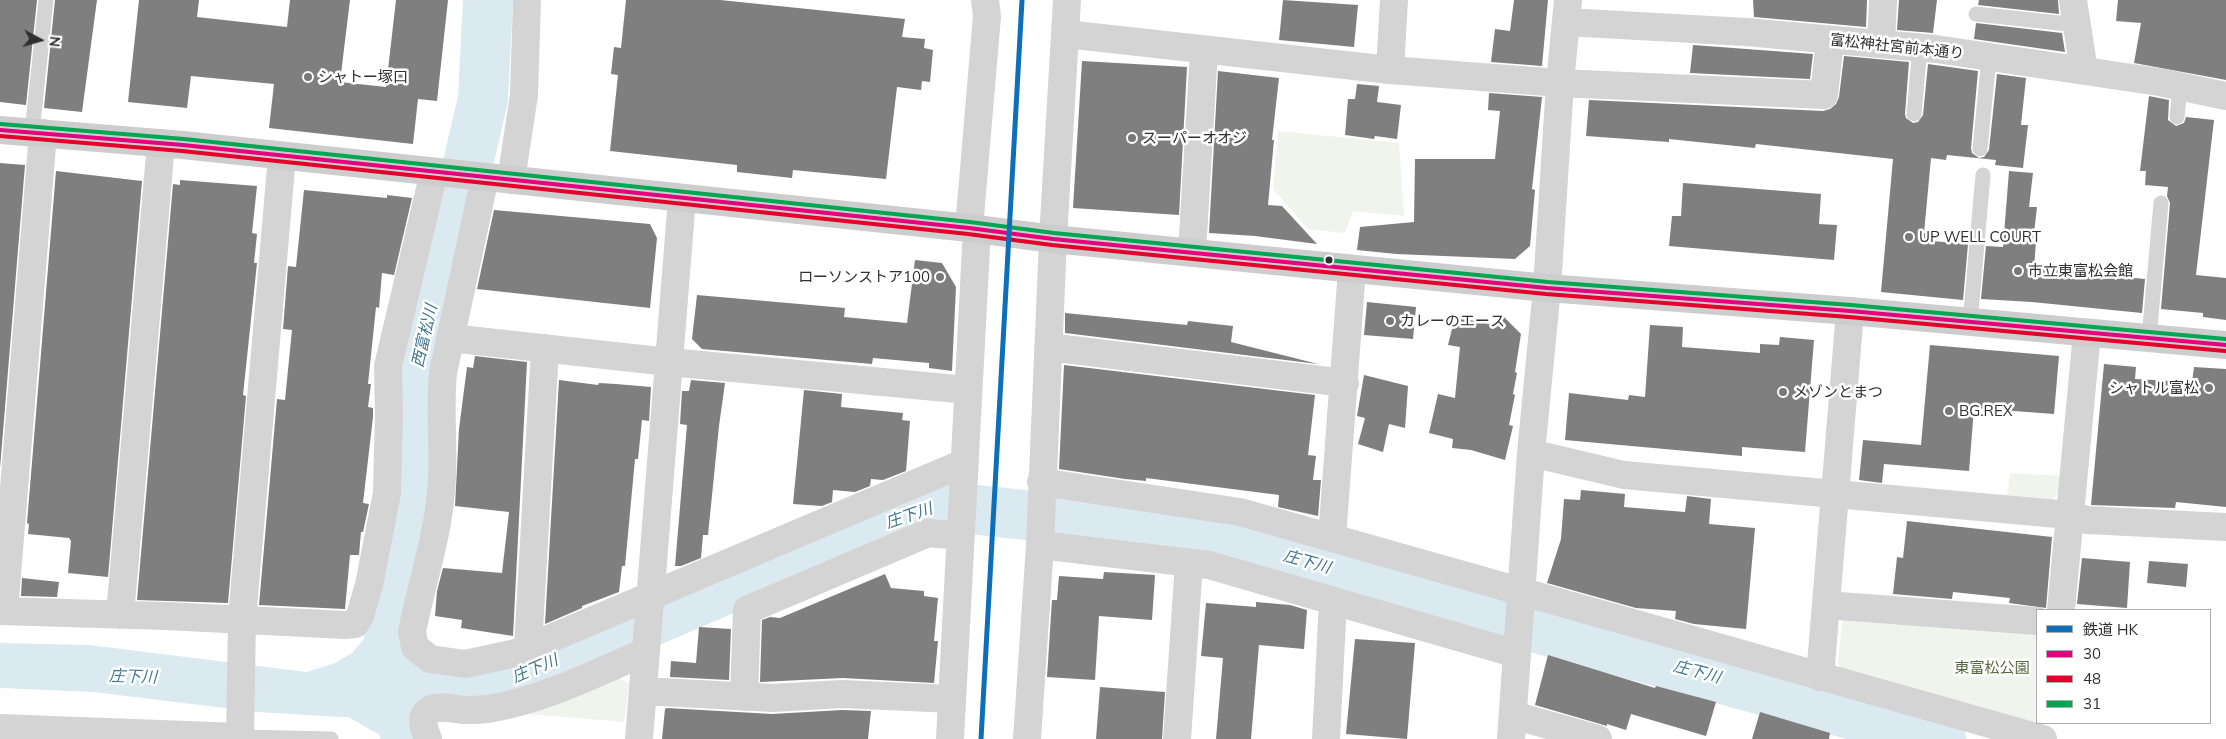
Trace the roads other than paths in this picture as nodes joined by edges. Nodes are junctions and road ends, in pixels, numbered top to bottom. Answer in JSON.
{"nodes":[{"id":1,"x":46,"y":0,"type":"edge"},
{"id":2,"x":527,"y":0,"type":"edge"},
{"id":3,"x":985,"y":0,"type":"edge"},
{"id":4,"x":1067,"y":0,"type":"edge"},
{"id":5,"x":1394,"y":0,"type":"edge"},
{"id":6,"x":1883,"y":0,"type":"edge"},
{"id":7,"x":1567,"y":11,"type":"edge"},
{"id":8,"x":2075,"y":12,"type":"edge"},
{"id":9,"x":1976,"y":14,"type":"dead end"},
{"id":10,"x":1066,"y":34,"type":"junction"},
{"id":11,"x":1830,"y":40,"type":"junction"},
{"id":12,"x":1881,"y":44,"type":"junction"},
{"id":13,"x":1920,"y":48,"type":"junction"},
{"id":14,"x":1204,"y":50,"type":"junction"},
{"id":15,"x":1989,"y":57,"type":"junction"},
{"id":16,"x":1390,"y":70,"type":"junction"},
{"id":17,"x":2084,"y":71,"type":"junction"},
{"id":18,"x":1560,"y":83,"type":"junction"},
{"id":19,"x":2180,"y":87,"type":"junction"},
{"id":20,"x":2226,"y":96,"type":"edge"},
{"id":21,"x":1914,"y":114,"type":"dead end"},
{"id":22,"x":2177,"y":117,"type":"dead end"},
{"id":23,"x":0,"y":130,"type":"edge"},
{"id":24,"x":38,"y":133,"type":"junction"},
{"id":25,"x":161,"y":143,"type":"junction"},
{"id":26,"x":1980,"y":149,"type":"dead end"},
{"id":27,"x":282,"y":156,"type":"junction"},
{"id":28,"x":439,"y":173,"type":"junction"},
{"id":29,"x":1983,"y":175,"type":"dead end"},
{"id":30,"x":491,"y":178,"type":"junction"},
{"id":31,"x":682,"y":198,"type":"junction"},
{"id":32,"x":2160,"y":203,"type":"dead end"},
{"id":33,"x":973,"y":229,"type":"junction"},
{"id":34,"x":1053,"y":239,"type":"junction"},
{"id":35,"x":1192,"y":253,"type":"junction"},
{"id":36,"x":1352,"y":269,"type":"junction"},
{"id":37,"x":1547,"y":288,"type":"junction"},
{"id":38,"x":1850,"y":311,"type":"junction"},
{"id":39,"x":1970,"y":323,"type":"junction"},
{"id":40,"x":2087,"y":333,"type":"junction"},
{"id":41,"x":450,"y":338,"type":"junction"},
{"id":42,"x":2148,"y":339,"type":"junction"},
{"id":43,"x":2226,"y":344,"type":"edge"},
{"id":44,"x":1048,"y":347,"type":"junction"},
{"id":45,"x":545,"y":348,"type":"junction"},
{"id":46,"x":669,"y":362,"type":"junction"},
{"id":47,"x":1345,"y":382,"type":"junction"},
{"id":48,"x":968,"y":390,"type":"junction"},
{"id":49,"x":1531,"y":453,"type":"junction"},
{"id":50,"x":964,"y":473,"type":"junction"},
{"id":51,"x":1041,"y":489,"type":"junction"},
{"id":52,"x":1835,"y":494,"type":"junction"},
{"id":53,"x":2069,"y":514,"type":"junction"},
{"id":54,"x":2226,"y":527,"type":"edge"},
{"id":55,"x":961,"y":532,"type":"junction"},
{"id":56,"x":1332,"y":538,"type":"junction"},
{"id":57,"x":1040,"y":540,"type":"junction"},
{"id":58,"x":1189,"y":562,"type":"junction"},
{"id":59,"x":1521,"y":599,"type":"junction"},
{"id":60,"x":650,"y":600,"type":"junction"},
{"id":61,"x":1333,"y":601,"type":"junction"},
{"id":62,"x":1826,"y":605,"type":"junction"},
{"id":63,"x":2060,"y":609,"type":"edge"},
{"id":64,"x":2,"y":611,"type":"edge"},
{"id":65,"x":120,"y":615,"type":"junction"},
{"id":66,"x":2036,"y":621,"type":"edge"},
{"id":67,"x":242,"y":628,"type":"junction"},
{"id":68,"x":528,"y":648,"type":"junction"},
{"id":69,"x":647,"y":648,"type":"junction"},
{"id":70,"x":1518,"y":649,"type":"junction"},
{"id":71,"x":1820,"y":677,"type":"junction"},
{"id":72,"x":643,"y":691,"type":"junction"},
{"id":73,"x":744,"y":697,"type":"junction"},
{"id":74,"x":952,"y":699,"type":"junction"},
{"id":75,"x":2051,"y":724,"type":"edge"},
{"id":76,"x":1512,"y":727,"type":"edge"},
{"id":77,"x":0,"y":728,"type":"edge"},
{"id":78,"x":240,"y":733,"type":"edge"},
{"id":79,"x":57,"y":735,"type":"edge"},
{"id":80,"x":331,"y":739,"type":"edge"},
{"id":81,"x":428,"y":739,"type":"edge"},
{"id":82,"x":640,"y":739,"type":"edge"},
{"id":83,"x":950,"y":739,"type":"edge"},
{"id":84,"x":1027,"y":739,"type":"edge"},
{"id":85,"x":1177,"y":739,"type":"edge"},
{"id":86,"x":1326,"y":739,"type":"edge"},
{"id":87,"x":1598,"y":739,"type":"edge"},
{"id":88,"x":2043,"y":739,"type":"edge"},
{"id":89,"x":2050,"y":739,"type":"edge"}],
"edges":[{"from":1,"to":24,"type":"lane"},
{"from":2,"to":30,"type":"street"},
{"from":3,"to":33,"type":"street"},
{"from":4,"to":10,"type":"street"},
{"from":5,"to":16,"type":"street"},
{"from":6,"to":12,"type":"street"},
{"from":7,"to":11,"type":"street","name":"富松神社宮前本通り"},
{"from":7,"to":18,"type":"street"},
{"from":8,"to":9,"type":"lane"},
{"from":8,"to":17,"type":"street"},
{"from":10,"to":14,"type":"street"},
{"from":10,"to":34,"type":"street"},
{"from":11,"to":12,"type":"street","name":"富松神社宮前本通り"},
{"from":11,"to":18,"type":"street"},
{"from":12,"to":13,"type":"street","name":"富松神社宮前本通り"},
{"from":13,"to":15,"type":"street","name":"富松神社宮前本通り"},
{"from":13,"to":21,"type":"lane"},
{"from":14,"to":16,"type":"street"},
{"from":14,"to":35,"type":"street"},
{"from":15,"to":17,"type":"street","name":"富松神社宮前本通り"},
{"from":15,"to":26,"type":"lane"},
{"from":16,"to":18,"type":"street"},
{"from":17,"to":19,"type":"street","name":"富松神社宮前本通り"},
{"from":18,"to":37,"type":"street"},
{"from":19,"to":20,"type":"street","name":"富松神社宮前本通り"},
{"from":19,"to":22,"type":"lane"},
{"from":23,"to":24,"type":"street"},
{"from":24,"to":25,"type":"street"},
{"from":24,"to":64,"type":"street"},
{"from":25,"to":27,"type":"street"},
{"from":25,"to":65,"type":"street"},
{"from":27,"to":28,"type":"street"},
{"from":27,"to":67,"type":"street"},
{"from":28,"to":30,"type":"street"},
{"from":28,"to":67,"type":"street"},
{"from":29,"to":39,"type":"lane"},
{"from":30,"to":31,"type":"street"},
{"from":30,"to":41,"type":"street"},
{"from":31,"to":33,"type":"street"},
{"from":31,"to":46,"type":"street"},
{"from":32,"to":42,"type":"lane"},
{"from":33,"to":34,"type":"street"},
{"from":33,"to":48,"type":"street"},
{"from":34,"to":35,"type":"street"},
{"from":34,"to":44,"type":"street"},
{"from":35,"to":36,"type":"street"},
{"from":36,"to":37,"type":"street"},
{"from":36,"to":47,"type":"street"},
{"from":37,"to":38,"type":"street"},
{"from":37,"to":49,"type":"street"},
{"from":38,"to":39,"type":"street"},
{"from":38,"to":52,"type":"street"},
{"from":39,"to":40,"type":"street"},
{"from":40,"to":42,"type":"street"},
{"from":40,"to":53,"type":"street"},
{"from":41,"to":45,"type":"street"},
{"from":41,"to":68,"type":"street"},
{"from":42,"to":43,"type":"street"},
{"from":44,"to":47,"type":"street"},
{"from":44,"to":51,"type":"street"},
{"from":45,"to":46,"type":"street"},
{"from":45,"to":68,"type":"street"},
{"from":46,"to":48,"type":"street"},
{"from":46,"to":60,"type":"street"},
{"from":47,"to":56,"type":"street"},
{"from":48,"to":50,"type":"street"},
{"from":49,"to":52,"type":"street"},
{"from":49,"to":59,"type":"street"},
{"from":50,"to":55,"type":"street"},
{"from":50,"to":60,"type":"street"},
{"from":51,"to":56,"type":"street"},
{"from":51,"to":57,"type":"street"},
{"from":52,"to":53,"type":"street"},
{"from":52,"to":62,"type":"street"},
{"from":53,"to":54,"type":"street"},
{"from":53,"to":63,"type":"street"},
{"from":55,"to":73,"type":"street"},
{"from":55,"to":74,"type":"street"},
{"from":56,"to":59,"type":"street"},
{"from":57,"to":58,"type":"street"},
{"from":57,"to":84,"type":"street"},
{"from":58,"to":61,"type":"street"},
{"from":58,"to":85,"type":"street"},
{"from":59,"to":70,"type":"street"},
{"from":59,"to":71,"type":"street"},
{"from":60,"to":68,"type":"street"},
{"from":60,"to":69,"type":"street"},
{"from":61,"to":70,"type":"street"},
{"from":61,"to":86,"type":"street"},
{"from":62,"to":66,"type":"street"},
{"from":62,"to":71,"type":"street"},
{"from":64,"to":65,"type":"street"},
{"from":65,"to":67,"type":"street"},
{"from":67,"to":78,"type":"street"},
{"from":69,"to":72,"type":"street"},
{"from":69,"to":81,"type":"street"},
{"from":70,"to":76,"type":"street"},
{"from":71,"to":88,"type":"street"},
{"from":72,"to":73,"type":"street"},
{"from":72,"to":82,"type":"street"},
{"from":73,"to":74,"type":"street"},
{"from":74,"to":83,"type":"street"},
{"from":75,"to":89,"type":"street"},
{"from":76,"to":87,"type":"street"},
{"from":77,"to":79,"type":"street"},
{"from":78,"to":79,"type":"street"},
{"from":78,"to":80,"type":"lane"}]}
